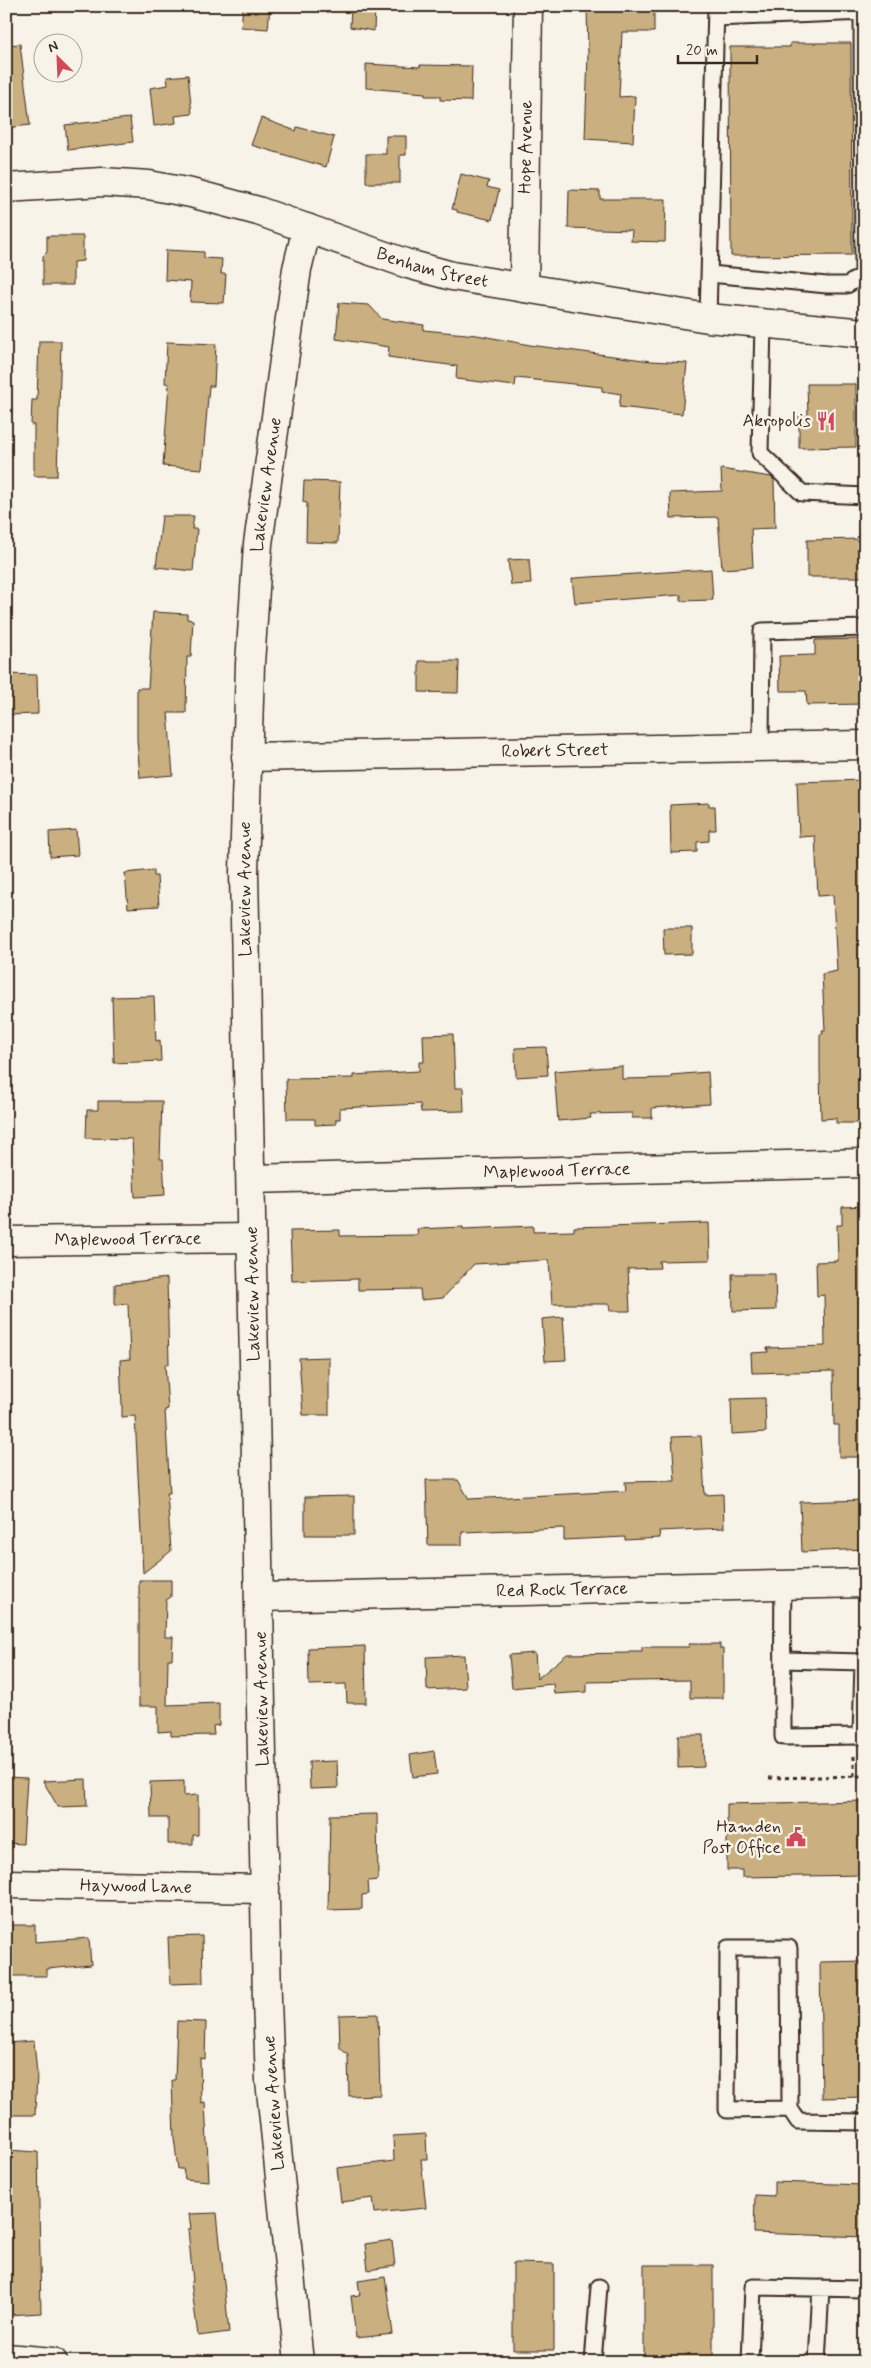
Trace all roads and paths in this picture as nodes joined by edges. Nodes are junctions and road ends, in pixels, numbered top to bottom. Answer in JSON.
{"nodes":[{"id":1,"x":528,"y":6,"type":"edge"},
{"id":2,"x":716,"y":12,"type":"edge"},
{"id":3,"x":864,"y":12,"type":"edge"},
{"id":4,"x":6,"y":188,"type":"edge"},
{"id":5,"x":306,"y":228,"type":"junction"},
{"id":6,"x":710,"y":274,"type":"junction"},
{"id":7,"x":524,"y":288,"type":"junction"},
{"id":8,"x":708,"y":318,"type":"junction"},
{"id":9,"x":763,"y":324,"type":"junction"},
{"id":10,"x":865,"y":333,"type":"edge"},
{"id":11,"x":865,"y":496,"type":"edge"},
{"id":12,"x":865,"y":628,"type":"edge"},
{"id":13,"x":865,"y":745,"type":"edge"},
{"id":14,"x":762,"y":746,"type":"junction"},
{"id":15,"x":246,"y":757,"type":"junction"},
{"id":16,"x":865,"y":1163,"type":"edge"},
{"id":17,"x":251,"y":1179,"type":"junction"},
{"id":18,"x":251,"y":1238,"type":"junction"},
{"id":19,"x":6,"y":1241,"type":"edge"},
{"id":20,"x":865,"y":1583,"type":"edge"},
{"id":21,"x":783,"y":1585,"type":"junction"},
{"id":22,"x":260,"y":1597,"type":"junction"},
{"id":23,"x":783,"y":1660,"type":"junction"},
{"id":24,"x":854,"y":1753,"type":"dead end"},
{"id":25,"x":854,"y":1776,"type":"junction"},
{"id":26,"x":865,"y":1776,"type":"edge"},
{"id":27,"x":769,"y":1778,"type":"dead end"},
{"id":28,"x":6,"y":1884,"type":"edge"},
{"id":29,"x":265,"y":1889,"type":"junction"},
{"id":30,"x":790,"y":2109,"type":"junction"},
{"id":31,"x":865,"y":2122,"type":"edge"},
{"id":32,"x":599,"y":2287,"type":"dead end"},
{"id":33,"x":821,"y":2288,"type":"junction"},
{"id":34,"x":865,"y":2289,"type":"edge"},
{"id":35,"x":6,"y":2358,"type":"edge"},
{"id":36,"x":53,"y":2362,"type":"edge"},
{"id":37,"x":299,"y":2362,"type":"edge"},
{"id":38,"x":593,"y":2362,"type":"edge"},
{"id":39,"x":750,"y":2362,"type":"edge"},
{"id":40,"x":817,"y":2362,"type":"edge"}],
"edges":[{"from":1,"to":7,"type":"street","name":"Hope Avenue"},
{"from":2,"to":3,"type":"lane"},
{"from":2,"to":6,"type":"lane"},
{"from":3,"to":6,"type":"lane"},
{"from":4,"to":5,"type":"street","name":"Benham Street"},
{"from":5,"to":7,"type":"street","name":"Benham Street"},
{"from":5,"to":15,"type":"street","name":"Lakeview Avenue"},
{"from":6,"to":8,"type":"lane"},
{"from":7,"to":8,"type":"street","name":"Benham Street"},
{"from":8,"to":9,"type":"street","name":"Benham Street"},
{"from":9,"to":10,"type":"street","name":"Benham Street"},
{"from":9,"to":11,"type":"lane"},
{"from":12,"to":14,"type":"lane"},
{"from":13,"to":14,"type":"street","name":"Robert Street"},
{"from":14,"to":15,"type":"street","name":"Robert Street"},
{"from":15,"to":17,"type":"street","name":"Lakeview Avenue"},
{"from":16,"to":17,"type":"street","name":"Maplewood Terrace"},
{"from":17,"to":18,"type":"street","name":"Lakeview Avenue"},
{"from":18,"to":19,"type":"street","name":"Maplewood Terrace"},
{"from":18,"to":22,"type":"street","name":"Lakeview Avenue"},
{"from":20,"to":21,"type":"street","name":"Red Rock Terrace"},
{"from":21,"to":22,"type":"street","name":"Red Rock Terrace"},
{"from":21,"to":23,"type":"lane"},
{"from":22,"to":29,"type":"street","name":"Lakeview Avenue"},
{"from":23,"to":23,"type":"lane"},
{"from":24,"to":25,"type":"path"},
{"from":25,"to":26,"type":"path"},
{"from":25,"to":27,"type":"path"},
{"from":28,"to":29,"type":"street","name":"Haywood Lane"},
{"from":29,"to":37,"type":"street","name":"Lakeview Avenue"},
{"from":30,"to":30,"type":"lane"},
{"from":30,"to":31,"type":"lane"},
{"from":32,"to":38,"type":"lane"},
{"from":33,"to":34,"type":"lane"},
{"from":33,"to":39,"type":"lane"},
{"from":33,"to":40,"type":"lane"},
{"from":35,"to":36,"type":"street"}]}
